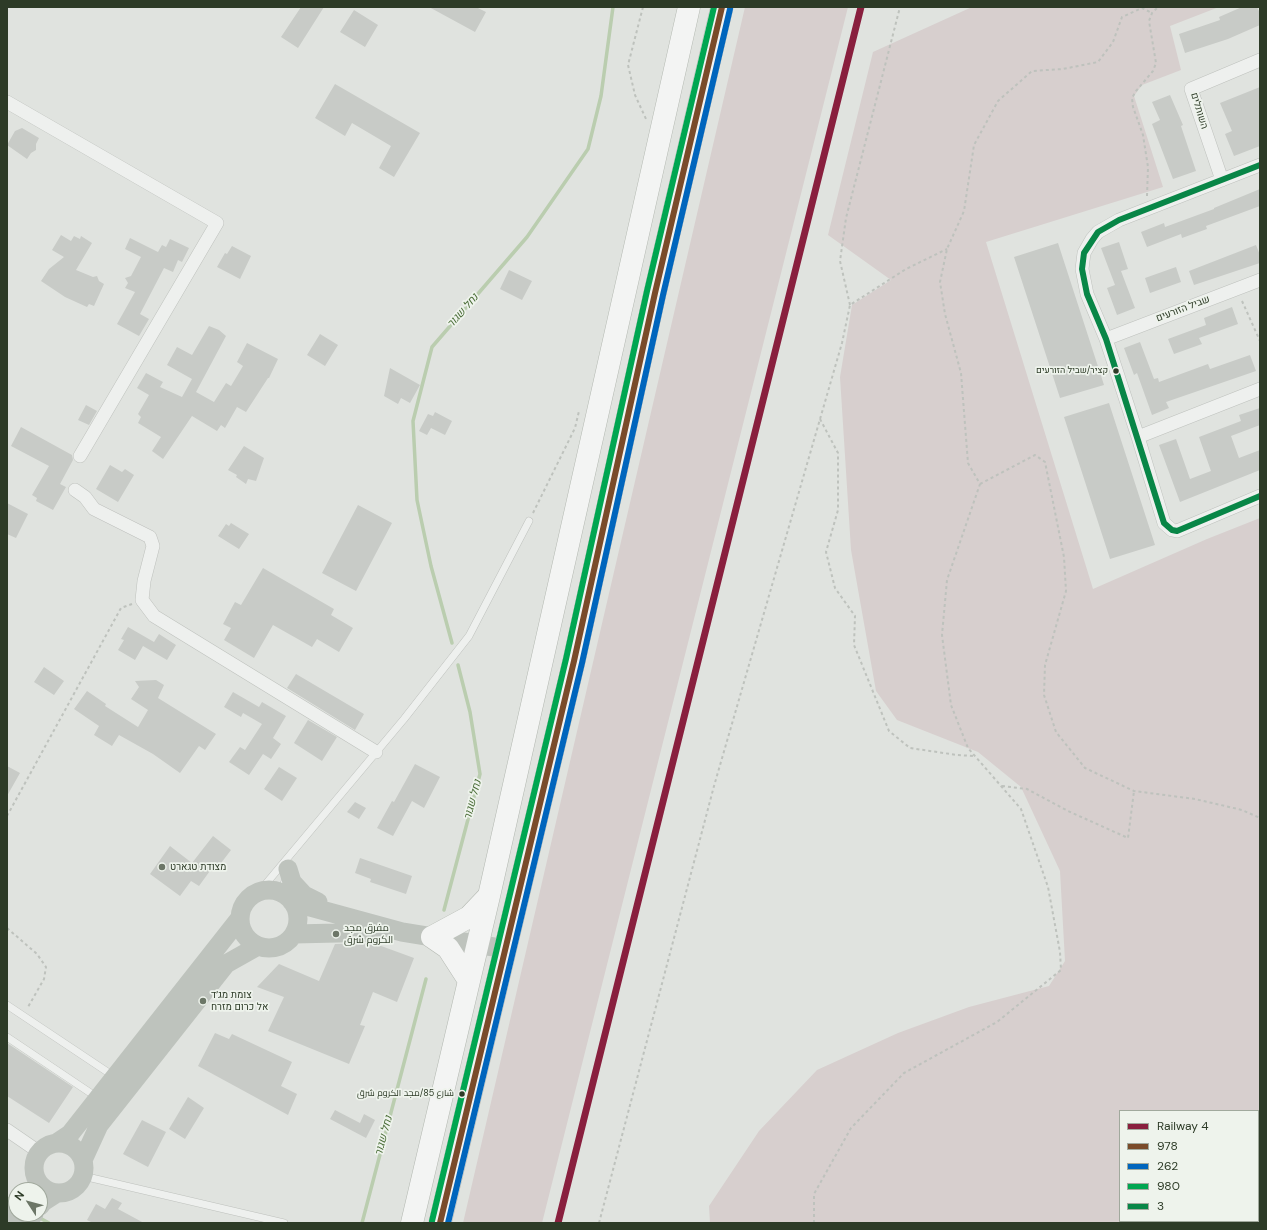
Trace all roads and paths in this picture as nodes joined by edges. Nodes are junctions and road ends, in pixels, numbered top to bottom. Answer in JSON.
{"nodes":[{"id":1,"x":642,"y":7,"type":"edge"},
{"id":2,"x":689,"y":7,"type":"edge"},
{"id":3,"x":722,"y":7,"type":"edge"},
{"id":4,"x":900,"y":7,"type":"edge"},
{"id":5,"x":1158,"y":7,"type":"edge"},
{"id":6,"x":1152,"y":13,"type":"junction"},
{"id":7,"x":1260,"y":60,"type":"edge"},
{"id":8,"x":7,"y":102,"type":"edge"},
{"id":9,"x":648,"y":124,"type":"dead end"},
{"id":10,"x":1260,"y":165,"type":"edge"},
{"id":11,"x":1222,"y":180,"type":"junction"},
{"id":12,"x":1146,"y":209,"type":"junction"},
{"id":13,"x":947,"y":249,"type":"junction"},
{"id":14,"x":1260,"y":280,"type":"edge"},
{"id":15,"x":1237,"y":289,"type":"junction"},
{"id":16,"x":850,"y":305,"type":"junction"},
{"id":17,"x":1106,"y":340,"type":"junction"},
{"id":18,"x":1260,"y":341,"type":"edge"},
{"id":19,"x":1260,"y":389,"type":"edge"},
{"id":20,"x":581,"y":405,"type":"dead end"},
{"id":21,"x":820,"y":419,"type":"junction"},
{"id":22,"x":1138,"y":437,"type":"junction"},
{"id":23,"x":80,"y":456,"type":"dead end"},
{"id":24,"x":980,"y":484,"type":"junction"},
{"id":25,"x":75,"y":490,"type":"dead end"},
{"id":26,"x":1260,"y":496,"type":"edge"},
{"id":27,"x":529,"y":521,"type":"joint"},
{"id":28,"x":142,"y":600,"type":"junction"},
{"id":29,"x":376,"y":752,"type":"junction"},
{"id":30,"x":975,"y":756,"type":"junction"},
{"id":31,"x":1001,"y":786,"type":"junction"},
{"id":32,"x":1134,"y":791,"type":"junction"},
{"id":33,"x":7,"y":816,"type":"edge"},
{"id":34,"x":1260,"y":818,"type":"edge"},
{"id":35,"x":293,"y":850,"type":"junction"},
{"id":36,"x":288,"y":869,"type":"junction"},
{"id":37,"x":259,"y":892,"type":"junction"},
{"id":38,"x":489,"y":896,"type":"junction"},
{"id":39,"x":287,"y":897,"type":"junction"},
{"id":40,"x":240,"y":918,"type":"junction"},
{"id":41,"x":356,"y":919,"type":"junction"},
{"id":42,"x":7,"y":928,"type":"edge"},
{"id":43,"x":402,"y":932,"type":"junction"},
{"id":44,"x":294,"y":934,"type":"junction"},
{"id":45,"x":432,"y":937,"type":"junction"},
{"id":46,"x":476,"y":944,"type":"junction"},
{"id":47,"x":258,"y":946,"type":"junction"},
{"id":48,"x":506,"y":948,"type":"junction"},
{"id":49,"x":468,"y":978,"type":"junction"},
{"id":50,"x":7,"y":1005,"type":"edge"},
{"id":51,"x":23,"y":1015,"type":"junction"},
{"id":52,"x":7,"y":1037,"type":"edge"},
{"id":53,"x":115,"y":1077,"type":"junction"},
{"id":54,"x":98,"y":1098,"type":"junction"},
{"id":55,"x":7,"y":1130,"type":"edge"},
{"id":56,"x":58,"y":1142,"type":"junction"},
{"id":57,"x":39,"y":1152,"type":"junction"},
{"id":58,"x":83,"y":1168,"type":"junction"},
{"id":59,"x":33,"y":1182,"type":"edge"},
{"id":60,"x":48,"y":1191,"type":"edge"},
{"id":61,"x":57,"y":1193,"type":"junction"},
{"id":62,"x":48,"y":1199,"type":"edge"},
{"id":63,"x":284,"y":1223,"type":"edge"},
{"id":64,"x":412,"y":1223,"type":"edge"},
{"id":65,"x":440,"y":1223,"type":"edge"},
{"id":66,"x":599,"y":1223,"type":"edge"},
{"id":67,"x":814,"y":1223,"type":"edge"}],
"edges":[{"from":1,"to":9,"type":"path"},
{"from":2,"to":38,"type":"highway"},
{"from":3,"to":48,"type":"highway"},
{"from":4,"to":16,"type":"path"},
{"from":5,"to":6,"type":"path"},
{"from":6,"to":12,"type":"path"},
{"from":6,"to":13,"type":"path"},
{"from":7,"to":11,"type":"street","name":"השותלים"},
{"from":8,"to":23,"type":"street"},
{"from":10,"to":11,"type":"street"},
{"from":11,"to":12,"type":"street"},
{"from":12,"to":17,"type":"street"},
{"from":13,"to":16,"type":"path"},
{"from":13,"to":24,"type":"path"},
{"from":14,"to":15,"type":"street","name":"שביל הזורעים"},
{"from":15,"to":17,"type":"street","name":"שביל הזורעים"},
{"from":15,"to":18,"type":"path"},
{"from":16,"to":21,"type":"path"},
{"from":17,"to":22,"type":"street"},
{"from":19,"to":22,"type":"street"},
{"from":20,"to":27,"type":"path"},
{"from":21,"to":30,"type":"path"},
{"from":21,"to":66,"type":"path"},
{"from":22,"to":26,"type":"street"},
{"from":24,"to":30,"type":"path"},
{"from":24,"to":32,"type":"path"},
{"from":25,"to":28,"type":"street"},
{"from":27,"to":29,"type":"lane"},
{"from":28,"to":29,"type":"street"},
{"from":28,"to":33,"type":"path"},
{"from":29,"to":35,"type":"lane"},
{"from":30,"to":31,"type":"path"},
{"from":31,"to":32,"type":"path"},
{"from":31,"to":67,"type":"path"},
{"from":32,"to":34,"type":"path"},
{"from":35,"to":36,"type":"lane"},
{"from":35,"to":37,"type":"lane"},
{"from":36,"to":39,"type":"lane"},
{"from":36,"to":41,"type":"street"},
{"from":37,"to":39,"type":"street"},
{"from":37,"to":40,"type":"street"},
{"from":38,"to":45,"type":"highway"},
{"from":38,"to":46,"type":"highway"},
{"from":39,"to":41,"type":"street"},
{"from":39,"to":44,"type":"street"},
{"from":40,"to":47,"type":"street"},
{"from":40,"to":53,"type":"street"},
{"from":41,"to":43,"type":"street"},
{"from":42,"to":51,"type":"path"},
{"from":43,"to":44,"type":"street"},
{"from":43,"to":45,"type":"street"},
{"from":44,"to":47,"type":"street"},
{"from":45,"to":46,"type":"street"},
{"from":45,"to":49,"type":"highway"},
{"from":46,"to":48,"type":"street"},
{"from":46,"to":49,"type":"highway"},
{"from":47,"to":58,"type":"street"},
{"from":48,"to":65,"type":"highway"},
{"from":49,"to":64,"type":"highway"},
{"from":50,"to":51,"type":"lane"},
{"from":51,"to":53,"type":"lane"},
{"from":52,"to":54,"type":"lane"},
{"from":53,"to":54,"type":"street"},
{"from":54,"to":56,"type":"street"},
{"from":55,"to":57,"type":"street"},
{"from":56,"to":57,"type":"street"},
{"from":56,"to":58,"type":"street"},
{"from":57,"to":59,"type":"street"},
{"from":58,"to":61,"type":"street"},
{"from":58,"to":63,"type":"lane"},
{"from":60,"to":61,"type":"street"},
{"from":61,"to":62,"type":"street"}]}
